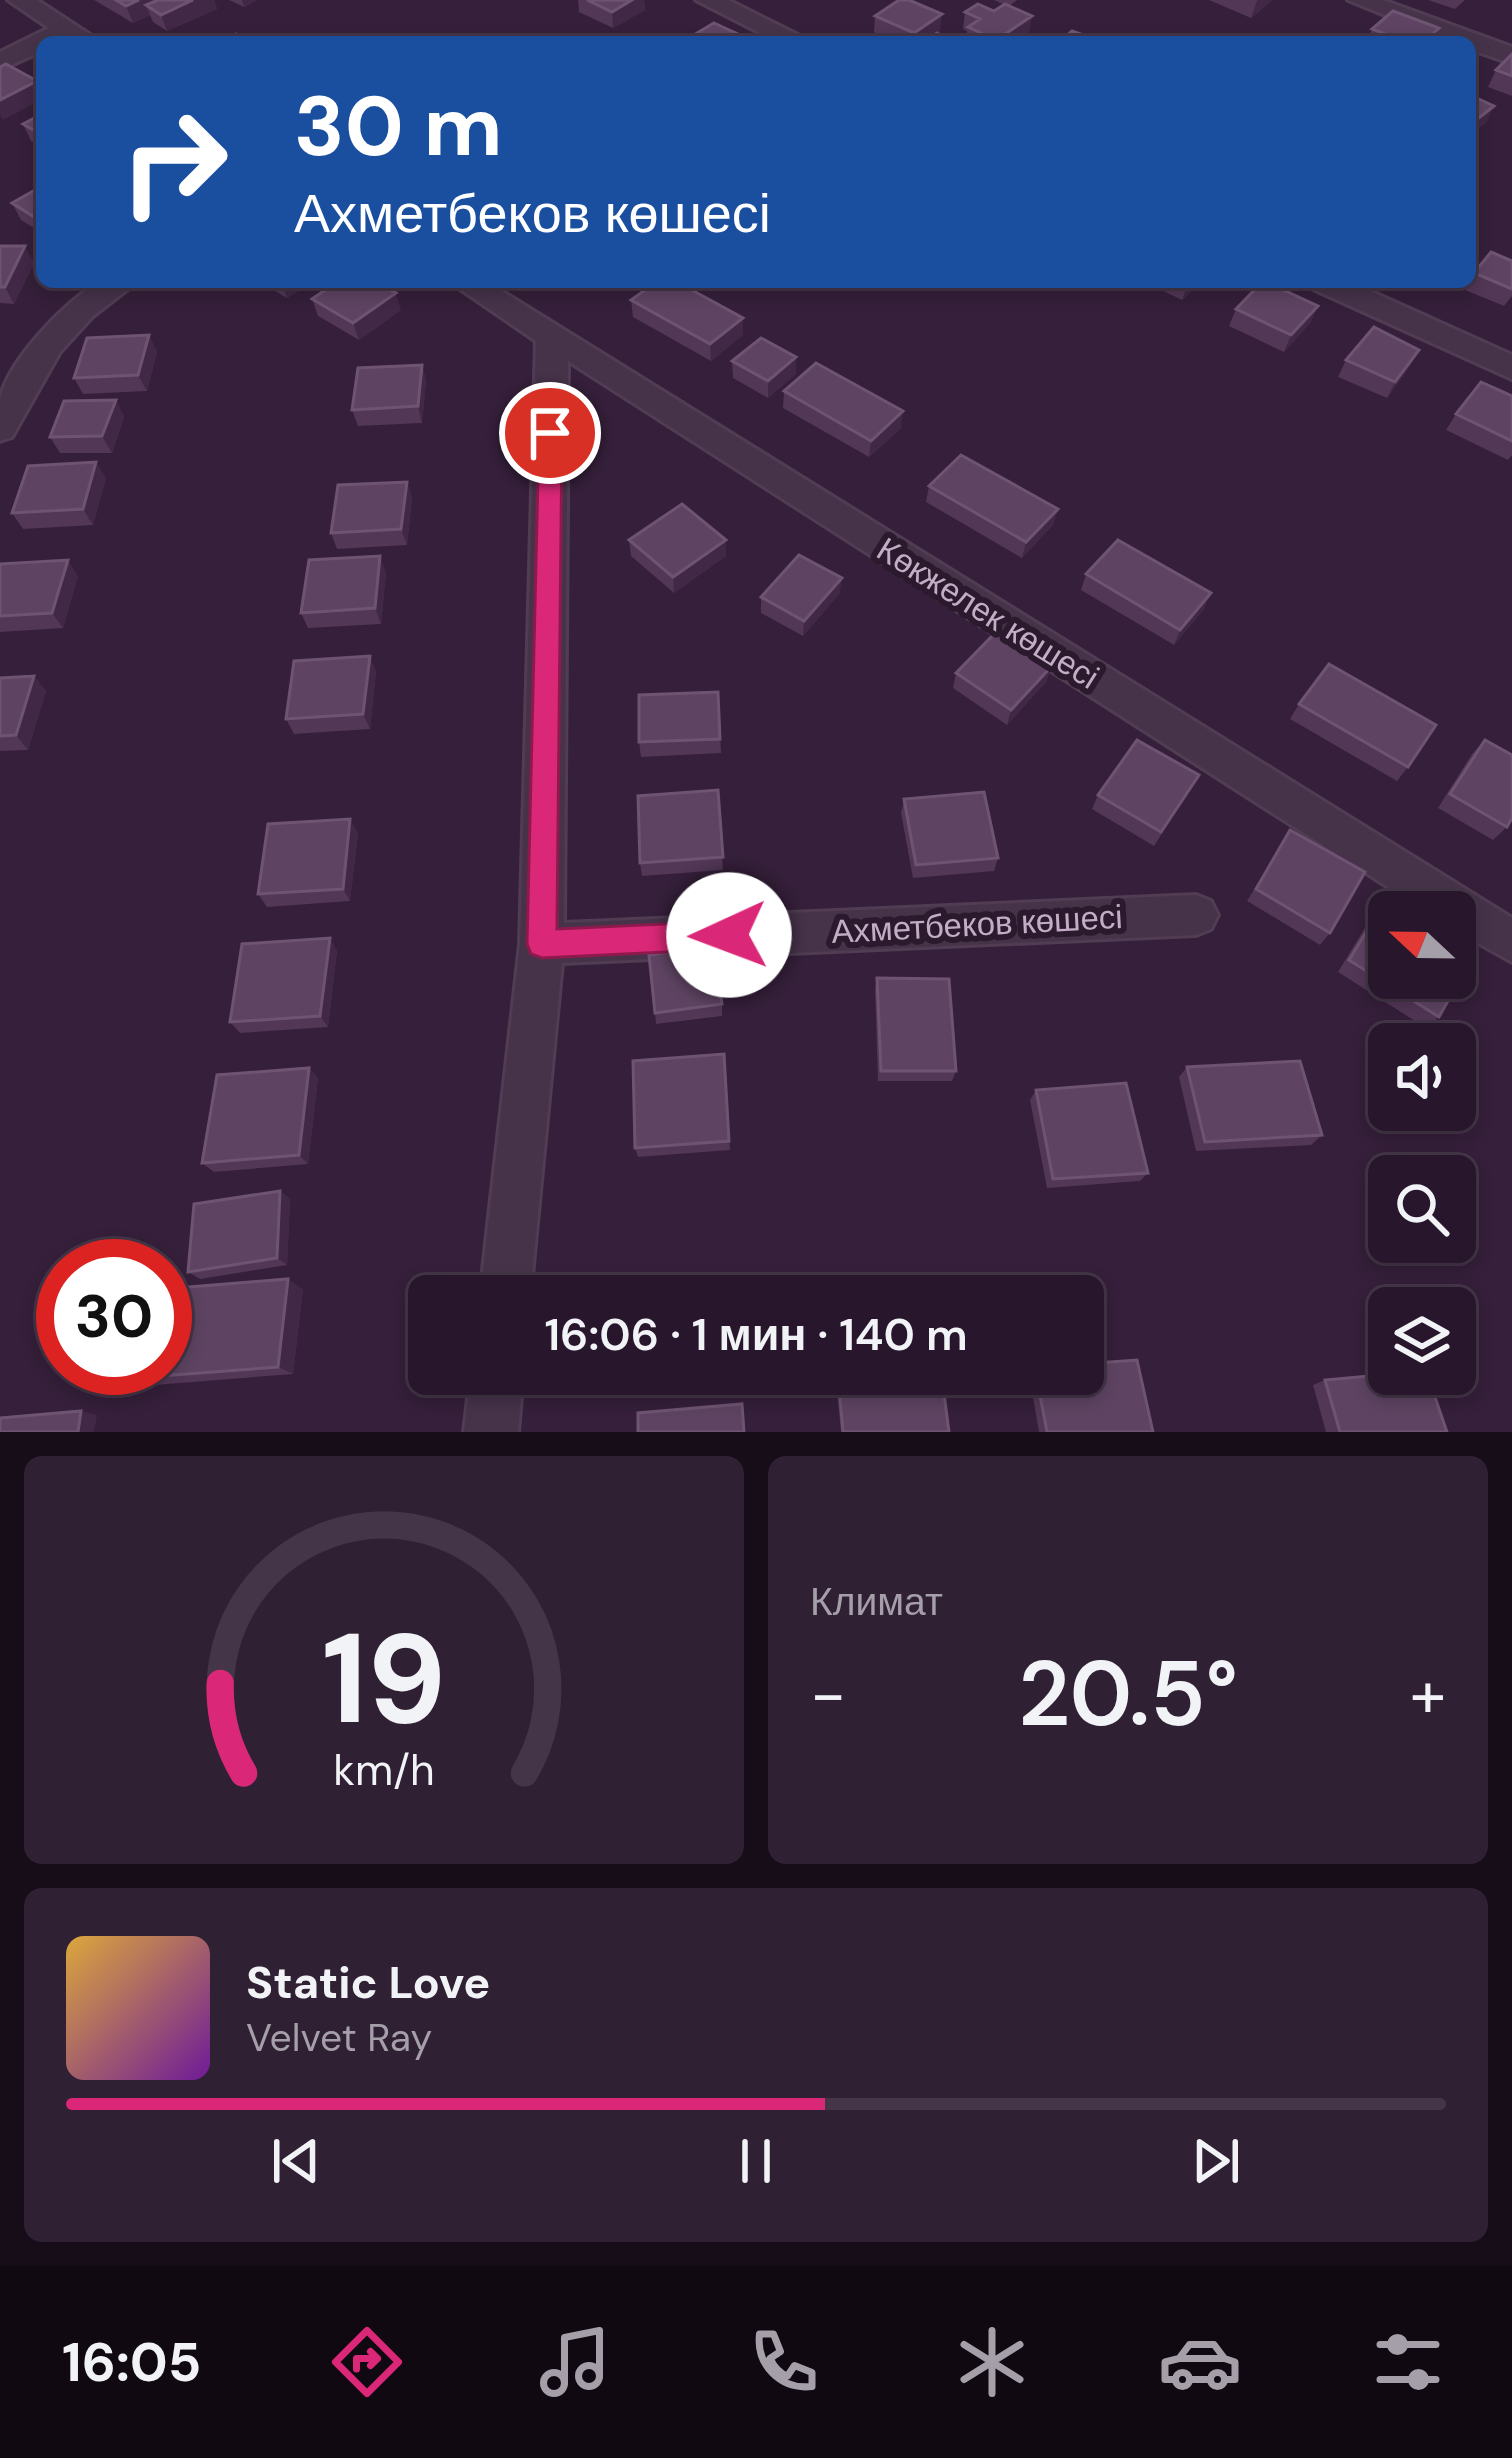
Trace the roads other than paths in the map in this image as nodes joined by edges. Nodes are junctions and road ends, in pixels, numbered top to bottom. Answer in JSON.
{"nodes":[{"id":1,"x":20,"y":0,"type":"edge"},
{"id":2,"x":707,"y":0,"type":"edge"},
{"id":3,"x":1360,"y":0,"type":"edge"},
{"id":4,"x":78,"y":36,"type":"edge"},
{"id":5,"x":786,"y":36,"type":"edge"},
{"id":6,"x":1458,"y":36,"type":"edge"},
{"id":7,"x":1476,"y":43,"type":"edge"},
{"id":8,"x":36,"y":50,"type":"edge"},
{"id":9,"x":1512,"y":56,"type":"edge"},
{"id":10,"x":0,"y":62,"type":"edge"},
{"id":11,"x":114,"y":288,"type":"edge"},
{"id":12,"x":474,"y":288,"type":"edge"},
{"id":13,"x":1337,"y":288,"type":"edge"},
{"id":14,"x":552,"y":340,"type":"junction"},
{"id":15,"x":1512,"y":368,"type":"edge"},
{"id":16,"x":0,"y":429,"type":"edge"},
{"id":17,"x":1196,"y":915,"type":"dead end"},
{"id":18,"x":1512,"y":942,"type":"edge"},
{"id":19,"x":542,"y":944,"type":"junction"},
{"id":20,"x":507,"y":1275,"type":"edge"},
{"id":21,"x":494,"y":1395,"type":"edge"},
{"id":22,"x":490,"y":1432,"type":"edge"}],
"edges":[{"from":1,"to":4,"type":"street"},
{"from":2,"to":5,"type":"street"},
{"from":3,"to":6,"type":"street"},
{"from":7,"to":9,"type":"street"},
{"from":8,"to":10,"type":"street"},
{"from":11,"to":16,"type":"street"},
{"from":12,"to":14,"type":"street","name":"Көкжелек көшесі"},
{"from":13,"to":15,"type":"street"},
{"from":14,"to":18,"type":"street","name":"Көкжелек көшесі"},
{"from":14,"to":19,"type":"street"},
{"from":17,"to":19,"type":"street","name":"Ахметбеков көшесі"},
{"from":19,"to":20,"type":"street"},
{"from":21,"to":22,"type":"street"}]}
